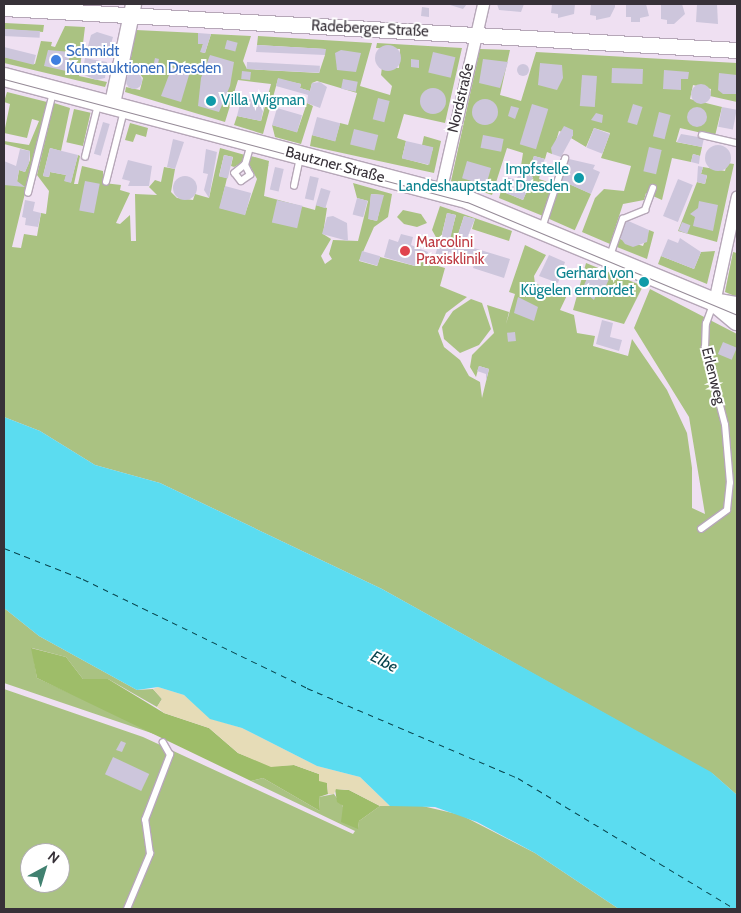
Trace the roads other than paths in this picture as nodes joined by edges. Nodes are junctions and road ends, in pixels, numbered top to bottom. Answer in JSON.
{"nodes":[{"id":1,"x":483,"y":4,"type":"edge"},
{"id":2,"x":4,"y":8,"type":"edge"},
{"id":3,"x":132,"y":10,"type":"edge"},
{"id":4,"x":476,"y":35,"type":"junction"},
{"id":5,"x":737,"y":50,"type":"edge"},
{"id":6,"x":4,"y":78,"type":"edge"},
{"id":7,"x":54,"y":89,"type":"junction"},
{"id":8,"x":112,"y":103,"type":"junction"},
{"id":9,"x":702,"y":135,"type":"dead end"},
{"id":10,"x":251,"y":142,"type":"junction"},
{"id":11,"x":737,"y":143,"type":"edge"},
{"id":12,"x":85,"y":156,"type":"dead end"},
{"id":13,"x":301,"y":156,"type":"junction"},
{"id":14,"x":565,"y":159,"type":"dead end"},
{"id":15,"x":245,"y":165,"type":"dead end"},
{"id":16,"x":106,"y":182,"type":"dead end"},
{"id":17,"x":294,"y":186,"type":"dead end"},
{"id":18,"x":653,"y":188,"type":"dead end"},
{"id":19,"x":440,"y":192,"type":"junction"},
{"id":20,"x":28,"y":193,"type":"dead end"},
{"id":21,"x":737,"y":196,"type":"edge"},
{"id":22,"x":541,"y":229,"type":"junction"},
{"id":23,"x":609,"y":258,"type":"junction"},
{"id":24,"x":714,"y":302,"type":"junction"},
{"id":25,"x":737,"y":306,"type":"edge"},
{"id":26,"x":737,"y":313,"type":"edge"},
{"id":27,"x":737,"y":321,"type":"edge"},
{"id":28,"x":701,"y":529,"type":"dead end"},
{"id":29,"x":163,"y":742,"type":"dead end"},
{"id":30,"x":127,"y":909,"type":"edge"}],
"edges":[{"from":1,"to":4,"type":"street","name":"Nordstraße"},
{"from":2,"to":3,"type":"street","name":"Radeberger Straße"},
{"from":3,"to":4,"type":"street","name":"Radeberger Straße"},
{"from":3,"to":8,"type":"street"},
{"from":4,"to":5,"type":"street","name":"Radeberger Straße"},
{"from":4,"to":19,"type":"street","name":"Nordstraße"},
{"from":6,"to":7,"type":"main road","name":"Bautzner Straße"},
{"from":7,"to":8,"type":"main road","name":"Bautzner Straße"},
{"from":7,"to":20,"type":"lane"},
{"from":8,"to":10,"type":"main road","name":"Bautzner Straße"},
{"from":8,"to":12,"type":"lane"},
{"from":8,"to":16,"type":"lane"},
{"from":9,"to":11,"type":"lane"},
{"from":10,"to":13,"type":"main road","name":"Bautzner Straße"},
{"from":10,"to":15,"type":"lane"},
{"from":13,"to":17,"type":"lane"},
{"from":13,"to":19,"type":"main road","name":"Bautzner Straße"},
{"from":14,"to":22,"type":"lane"},
{"from":18,"to":23,"type":"lane"},
{"from":19,"to":22,"type":"main road","name":"Bautzner Straße"},
{"from":21,"to":24,"type":"street"},
{"from":22,"to":23,"type":"main road","name":"Bautzner Straße"},
{"from":23,"to":24,"type":"main road","name":"Bautzner Straße"},
{"from":24,"to":25,"type":"main road","name":"Bautzner Straße"},
{"from":24,"to":26,"type":"lane"},
{"from":24,"to":27,"type":"main road","name":"Bautzner Straße"},
{"from":24,"to":28,"type":"lane","name":"Erlenweg"},
{"from":29,"to":30,"type":"lane"}]}
